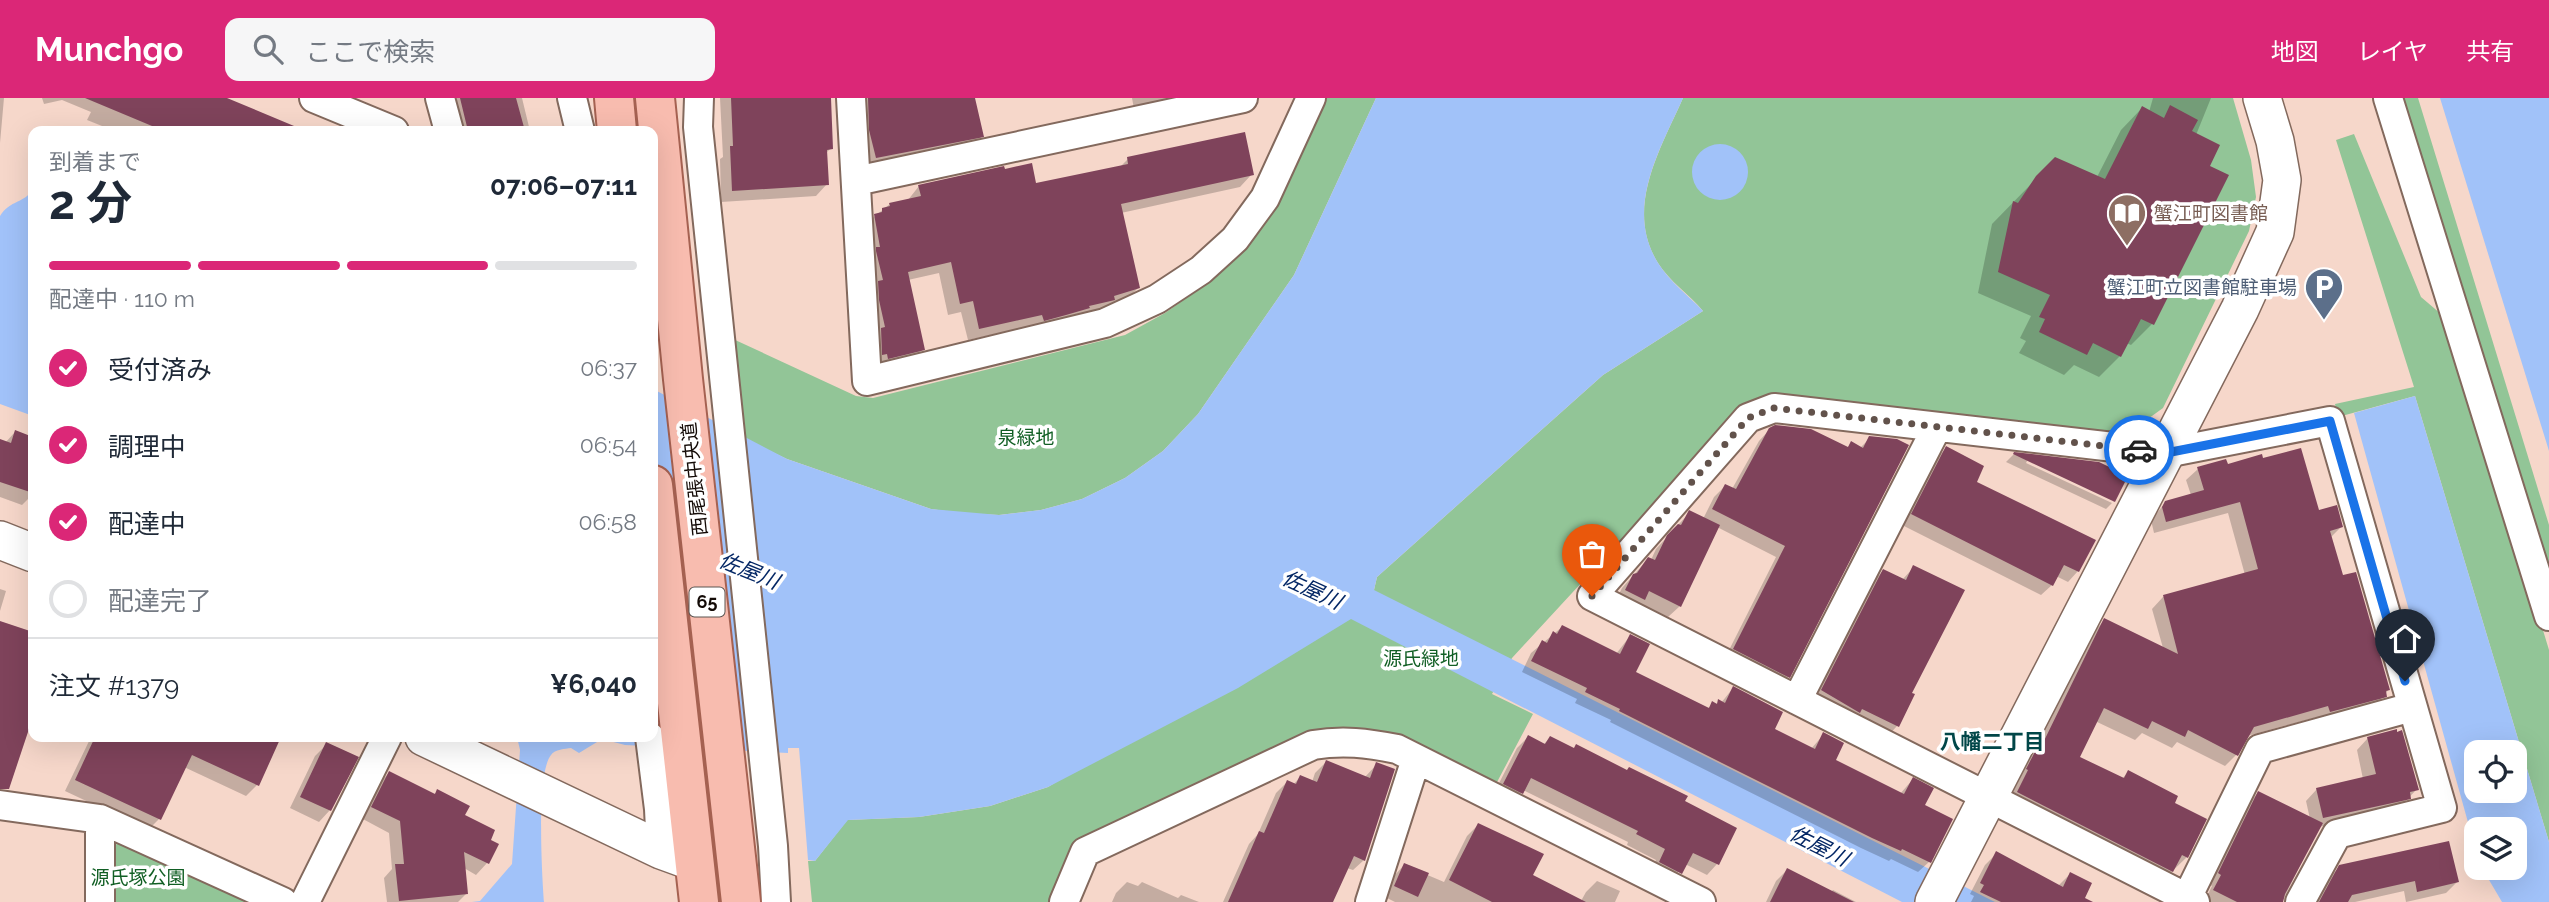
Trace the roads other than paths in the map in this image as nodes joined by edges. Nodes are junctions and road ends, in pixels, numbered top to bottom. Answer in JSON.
{"nodes":[{"id":1,"x":314,"y":98,"type":"edge"},
{"id":2,"x":440,"y":98,"type":"edge"},
{"id":3,"x":572,"y":98,"type":"edge"},
{"id":4,"x":614,"y":98,"type":"edge"},
{"id":5,"x":655,"y":98,"type":"edge"},
{"id":6,"x":699,"y":98,"type":"edge"},
{"id":7,"x":851,"y":98,"type":"edge"},
{"id":8,"x":1243,"y":98,"type":"edge"},
{"id":9,"x":1311,"y":98,"type":"edge"},
{"id":10,"x":2262,"y":98,"type":"edge"},
{"id":11,"x":2388,"y":98,"type":"edge"},
{"id":12,"x":382,"y":126,"type":"edge"},
{"id":13,"x":448,"y":126,"type":"edge"},
{"id":14,"x":579,"y":126,"type":"edge"},
{"id":15,"x":617,"y":126,"type":"edge"},
{"id":16,"x":658,"y":126,"type":"edge"},
{"id":17,"x":658,"y":128,"type":"edge"},
{"id":18,"x":856,"y":181,"type":"junction"},
{"id":19,"x":1937,"y":427,"type":"junction"},
{"id":20,"x":2166,"y":453,"type":"junction"},
{"id":21,"x":0,"y":540,"type":"edge"},
{"id":22,"x":28,"y":551,"type":"edge"},
{"id":23,"x":658,"y":564,"type":"edge"},
{"id":24,"x":2549,"y":616,"type":"edge"},
{"id":25,"x":1797,"y":700,"type":"junction"},
{"id":26,"x":2412,"y":706,"type":"junction"},
{"id":27,"x":385,"y":742,"type":"edge"},
{"id":28,"x":435,"y":742,"type":"edge"},
{"id":29,"x":652,"y":742,"type":"edge"},
{"id":30,"x":1416,"y":759,"type":"junction"},
{"id":31,"x":1987,"y":797,"type":"junction"},
{"id":32,"x":0,"y":806,"type":"edge"},
{"id":33,"x":674,"y":816,"type":"junction"},
{"id":34,"x":100,"y":819,"type":"junction"},
{"id":35,"x":678,"y":856,"type":"junction"},
{"id":36,"x":1942,"y":886,"type":"edge"},
{"id":37,"x":2191,"y":900,"type":"edge"},
{"id":38,"x":100,"y":902,"type":"edge"},
{"id":39,"x":284,"y":902,"type":"edge"},
{"id":40,"x":305,"y":902,"type":"edge"},
{"id":41,"x":699,"y":902,"type":"edge"},
{"id":42,"x":741,"y":902,"type":"edge"},
{"id":43,"x":776,"y":902,"type":"edge"},
{"id":44,"x":1064,"y":902,"type":"edge"},
{"id":45,"x":1370,"y":902,"type":"edge"},
{"id":46,"x":1701,"y":902,"type":"edge"},
{"id":47,"x":2300,"y":902,"type":"edge"}],
"edges":[{"from":1,"to":12,"type":"street"},
{"from":2,"to":13,"type":"street"},
{"from":3,"to":14,"type":"street"},
{"from":4,"to":15,"type":"main road"},
{"from":5,"to":16,"type":"main road","name":"西尾張中央道","number":"65"},
{"from":6,"to":43,"type":"street"},
{"from":7,"to":18,"type":"street"},
{"from":8,"to":18,"type":"street"},
{"from":9,"to":18,"type":"street"},
{"from":10,"to":20,"type":"street"},
{"from":11,"to":24,"type":"street"},
{"from":17,"to":42,"type":"main road","name":"西尾張中央道","number":"65"},
{"from":19,"to":20,"type":"street"},
{"from":19,"to":25,"type":"street"},
{"from":19,"to":25,"type":"street"},
{"from":20,"to":26,"type":"street"},
{"from":20,"to":31,"type":"street"},
{"from":21,"to":22,"type":"street"},
{"from":23,"to":33,"type":"main road","number":"65"},
{"from":25,"to":31,"type":"street"},
{"from":26,"to":37,"type":"street"},
{"from":26,"to":47,"type":"street"},
{"from":27,"to":40,"type":"street"},
{"from":28,"to":35,"type":"street"},
{"from":29,"to":33,"type":"street"},
{"from":30,"to":44,"type":"street"},
{"from":30,"to":45,"type":"street"},
{"from":30,"to":46,"type":"street"},
{"from":31,"to":36,"type":"street"},
{"from":31,"to":37,"type":"street"},
{"from":32,"to":34,"type":"street"},
{"from":33,"to":35,"type":"main road","number":"65"},
{"from":34,"to":38,"type":"street"},
{"from":34,"to":39,"type":"street"},
{"from":35,"to":41,"type":"main road","number":"65"}]}
